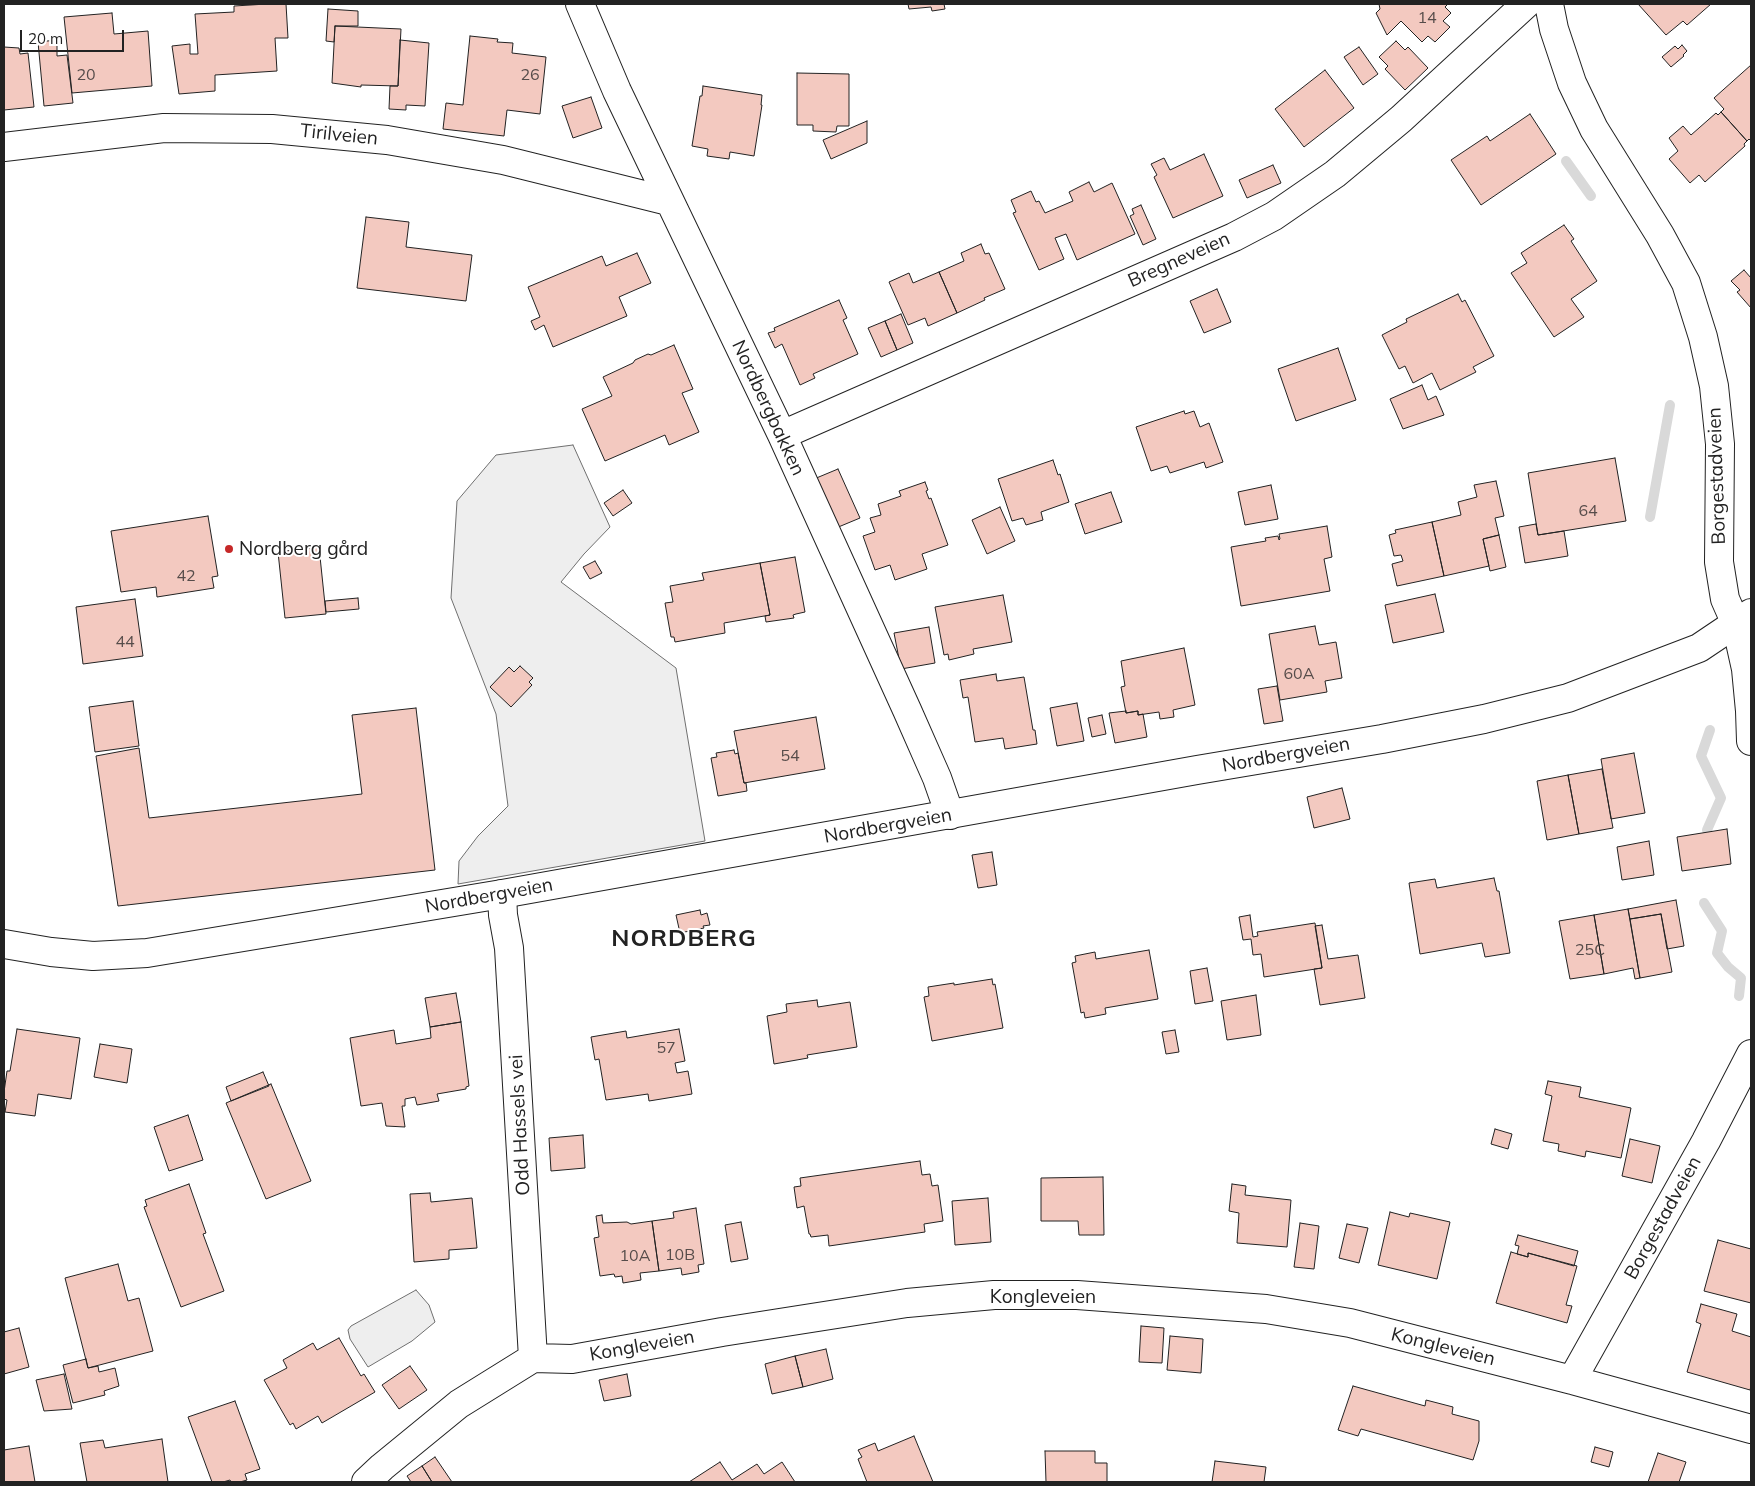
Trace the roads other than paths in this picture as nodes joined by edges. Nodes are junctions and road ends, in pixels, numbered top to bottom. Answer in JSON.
{"nodes":[{"id":1,"x":580,"y":4,"type":"edge"},
{"id":2,"x":1526,"y":4,"type":"edge"},
{"id":3,"x":1549,"y":4,"type":"edge"},
{"id":4,"x":4,"y":147,"type":"edge"},
{"id":5,"x":668,"y":201,"type":"junction"},
{"id":6,"x":782,"y":435,"type":"junction"},
{"id":7,"x":1744,"y":619,"type":"edge"},
{"id":8,"x":1751,"y":741,"type":"edge"},
{"id":9,"x":950,"y":815,"type":"junction"},
{"id":10,"x":502,"y":894,"type":"junction"},
{"id":11,"x":4,"y":944,"type":"edge"},
{"id":12,"x":1751,"y":1054,"type":"edge"},
{"id":13,"x":533,"y":1358,"type":"junction"},
{"id":14,"x":1572,"y":1380,"type":"junction"},
{"id":15,"x":1751,"y":1429,"type":"edge"},
{"id":16,"x":366,"y":1482,"type":"edge"}],
"edges":[{"from":1,"to":5,"type":"street","name":"Nordbergbakken"},
{"from":2,"to":6,"type":"street","name":"Bregneveien"},
{"from":3,"to":7,"type":"street","name":"Borgestadveien"},
{"from":4,"to":5,"type":"street","name":"Tirilveien"},
{"from":5,"to":6,"type":"street","name":"Nordbergbakken"},
{"from":6,"to":9,"type":"street","name":"Nordbergbakken"},
{"from":7,"to":8,"type":"street","name":"Borgestadveien"},
{"from":7,"to":9,"type":"street","name":"Nordbergveien"},
{"from":9,"to":10,"type":"street","name":"Nordbergveien"},
{"from":10,"to":11,"type":"street","name":"Nordbergveien"},
{"from":10,"to":13,"type":"street","name":"Odd Hassels vei"},
{"from":12,"to":14,"type":"street","name":"Borgestadveien"},
{"from":13,"to":14,"type":"street","name":"Kongleveien"},
{"from":13,"to":16,"type":"street"},
{"from":14,"to":15,"type":"street","name":"Kongleveien"}]}
